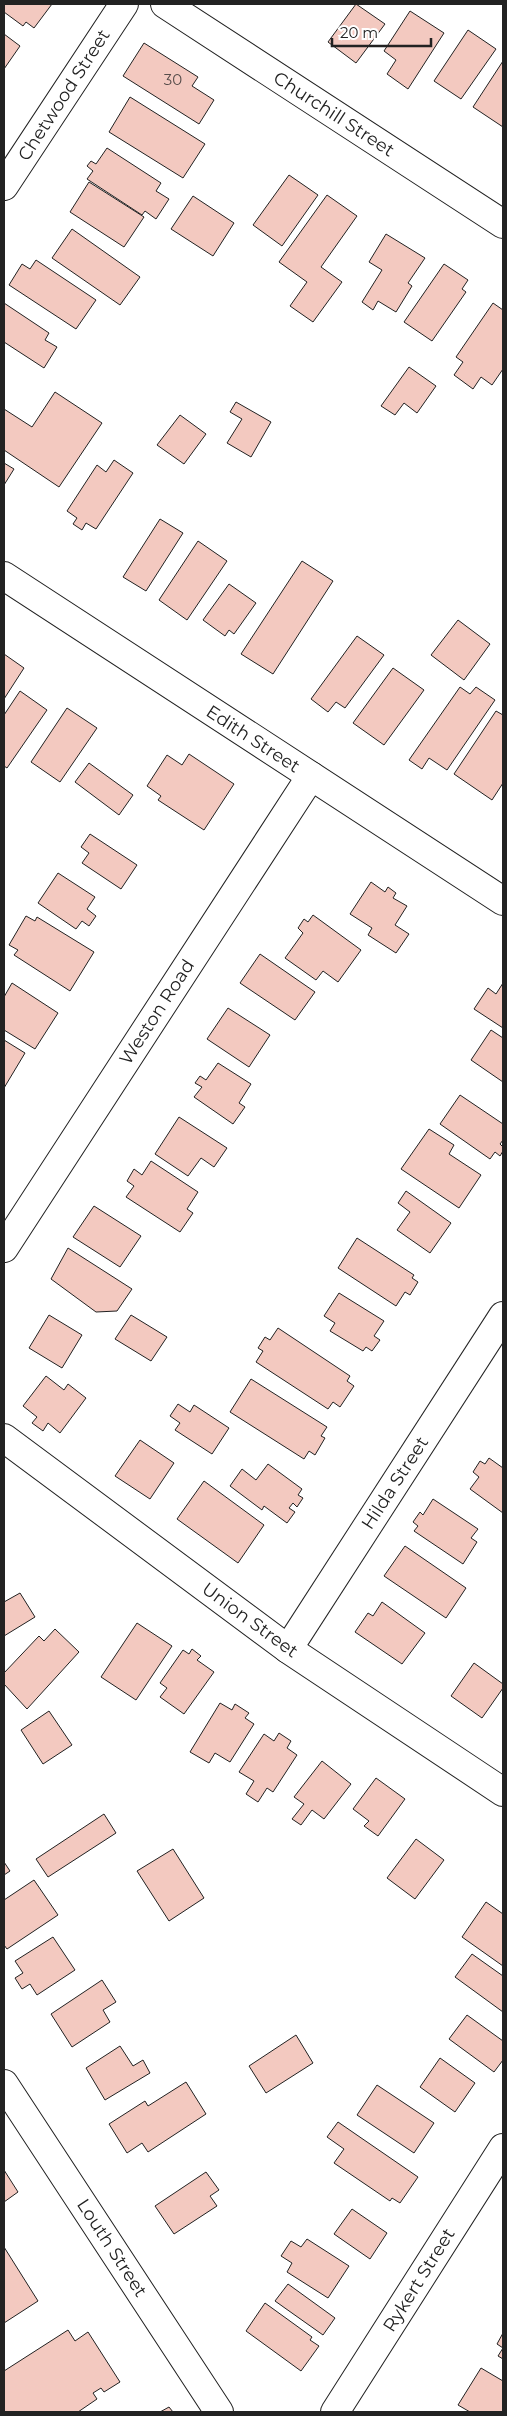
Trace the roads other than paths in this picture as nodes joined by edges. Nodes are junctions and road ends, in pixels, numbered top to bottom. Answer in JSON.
{"nodes":[{"id":1,"x":124,"y":4,"type":"edge"},
{"id":2,"x":165,"y":4,"type":"edge"},
{"id":3,"x":4,"y":186,"type":"edge"},
{"id":4,"x":503,"y":224,"type":"edge"},
{"id":5,"x":4,"y":576,"type":"edge"},
{"id":6,"x":311,"y":776,"type":"junction"},
{"id":7,"x":503,"y":901,"type":"edge"},
{"id":8,"x":4,"y":1248,"type":"edge"},
{"id":9,"x":503,"y":1316,"type":"edge"},
{"id":10,"x":4,"y":1438,"type":"edge"},
{"id":11,"x":288,"y":1649,"type":"junction"},
{"id":12,"x":503,"y":1792,"type":"edge"},
{"id":13,"x":4,"y":2084,"type":"edge"},
{"id":14,"x":503,"y":2148,"type":"edge"},
{"id":15,"x":219,"y":2412,"type":"edge"},
{"id":16,"x":335,"y":2412,"type":"edge"}],
"edges":[{"from":1,"to":3,"type":"street","name":"Chetwood Street"},
{"from":2,"to":4,"type":"street","name":"Churchill Street"},
{"from":5,"to":6,"type":"street","name":"Edith Street"},
{"from":6,"to":7,"type":"street","name":"Edith Street"},
{"from":6,"to":8,"type":"street","name":"Weston Road"},
{"from":9,"to":11,"type":"street","name":"Hilda Street"},
{"from":10,"to":11,"type":"street","name":"Union Street"},
{"from":11,"to":12,"type":"street","name":"Union Street"},
{"from":13,"to":15,"type":"street","name":"Louth Street"},
{"from":14,"to":16,"type":"street","name":"Rykert Street"}]}
